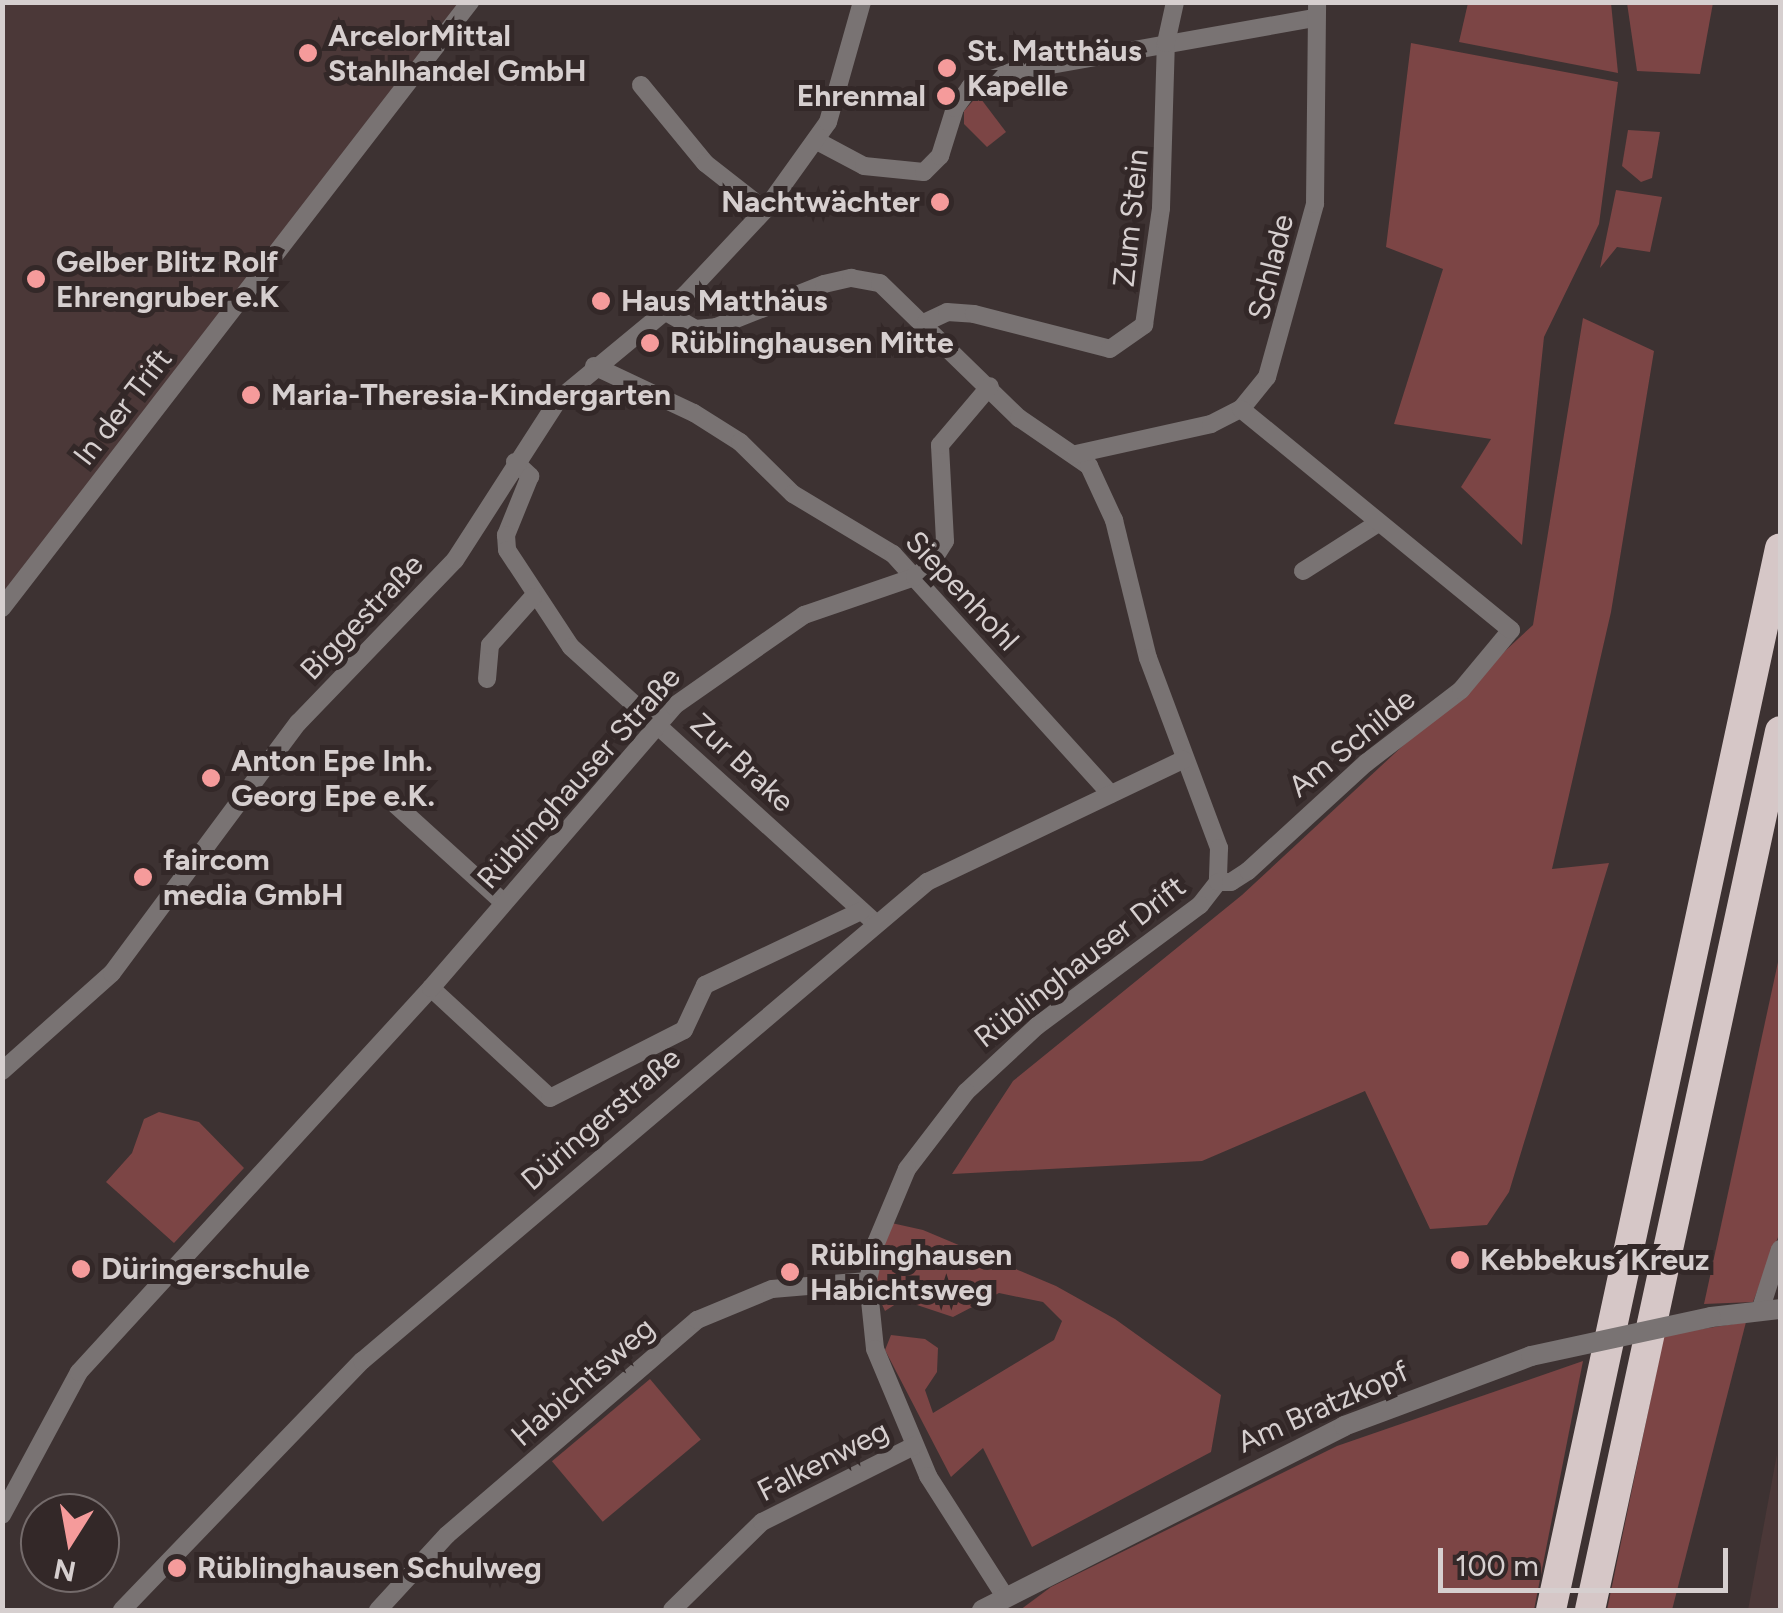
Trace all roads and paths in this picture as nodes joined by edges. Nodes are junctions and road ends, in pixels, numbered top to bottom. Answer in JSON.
{"nodes":[{"id":1,"x":470,"y":2,"type":"edge"},
{"id":2,"x":862,"y":2,"type":"edge"},
{"id":3,"x":1175,"y":2,"type":"edge"},
{"id":4,"x":1315,"y":10,"type":"edge"},
{"id":5,"x":1166,"y":42,"type":"junction"},
{"id":6,"x":641,"y":85,"type":"dead end"},
{"id":7,"x":817,"y":141,"type":"junction"},
{"id":8,"x":765,"y":210,"type":"junction"},
{"id":9,"x":666,"y":312,"type":"junction"},
{"id":10,"x":926,"y":322,"type":"junction"},
{"id":11,"x":594,"y":366,"type":"junction"},
{"id":12,"x":990,"y":386,"type":"junction"},
{"id":13,"x":1241,"y":409,"type":"junction"},
{"id":14,"x":1076,"y":454,"type":"junction"},
{"id":15,"x":515,"y":462,"type":"junction"},
{"id":16,"x":1378,"y":523,"type":"junction"},
{"id":17,"x":1780,"y":548,"type":"edge"},
{"id":18,"x":1303,"y":571,"type":"dead end"},
{"id":19,"x":915,"y":577,"type":"junction"},
{"id":20,"x":533,"y":596,"type":"junction"},
{"id":21,"x":2,"y":608,"type":"edge"},
{"id":22,"x":486,"y":679,"type":"dead end"},
{"id":23,"x":658,"y":723,"type":"junction"},
{"id":24,"x":1780,"y":731,"type":"edge"},
{"id":25,"x":1184,"y":760,"type":"junction"},
{"id":26,"x":1112,"y":794,"type":"junction"},
{"id":27,"x":396,"y":805,"type":"dead end"},
{"id":28,"x":1218,"y":882,"type":"junction"},
{"id":29,"x":503,"y":902,"type":"junction"},
{"id":30,"x":861,"y":911,"type":"junction"},
{"id":31,"x":876,"y":924,"type":"junction"},
{"id":32,"x":431,"y":988,"type":"junction"},
{"id":33,"x":2,"y":1071,"type":"edge"},
{"id":34,"x":1780,"y":1249,"type":"edge"},
{"id":35,"x":868,"y":1281,"type":"junction"},
{"id":36,"x":1770,"y":1310,"type":"edge"},
{"id":37,"x":914,"y":1446,"type":"junction"},
{"id":38,"x":2,"y":1515,"type":"edge"},
{"id":39,"x":1004,"y":1595,"type":"junction"},
{"id":40,"x":122,"y":1610,"type":"edge"},
{"id":41,"x":378,"y":1610,"type":"edge"},
{"id":42,"x":672,"y":1610,"type":"edge"},
{"id":43,"x":982,"y":1610,"type":"edge"},
{"id":44,"x":1551,"y":1610,"type":"edge"},
{"id":45,"x":1590,"y":1610,"type":"edge"}],
"edges":[{"from":1,"to":21,"type":"street","name":"In der Trift"},
{"from":2,"to":7,"type":"street","name":"Biggestraße"},
{"from":3,"to":5,"type":"street","name":"Zum Stein"},
{"from":4,"to":5,"type":"street"},
{"from":4,"to":13,"type":"street","name":"Schlade"},
{"from":5,"to":7,"type":"street"},
{"from":5,"to":10,"type":"street","name":"Zum Stein"},
{"from":6,"to":8,"type":"street"},
{"from":7,"to":8,"type":"street","name":"Biggestraße"},
{"from":8,"to":9,"type":"street","name":"Biggestraße"},
{"from":9,"to":10,"type":"street","name":"Rüblinghauser Drift"},
{"from":9,"to":11,"type":"street","name":"Biggestraße"},
{"from":10,"to":12,"type":"street","name":"Rüblinghauser Drift"},
{"from":11,"to":15,"type":"street","name":"Biggestraße"},
{"from":11,"to":19,"type":"street","name":"Siepenhohl"},
{"from":12,"to":14,"type":"street","name":"Rüblinghauser Drift"},
{"from":12,"to":19,"type":"street"},
{"from":13,"to":14,"type":"street"},
{"from":13,"to":16,"type":"street"},
{"from":14,"to":25,"type":"street","name":"Rüblinghauser Drift"},
{"from":15,"to":20,"type":"street","name":"Zur Brake"},
{"from":15,"to":33,"type":"street","name":"Biggestraße"},
{"from":16,"to":18,"type":"street"},
{"from":16,"to":28,"type":"street","name":"Am Schilde"},
{"from":17,"to":44,"type":"highway"},
{"from":19,"to":23,"type":"street","name":"Rüblinghauser Straße"},
{"from":19,"to":26,"type":"street","name":"Siepenhohl"},
{"from":20,"to":22,"type":"street"},
{"from":20,"to":23,"type":"street","name":"Zur Brake"},
{"from":23,"to":29,"type":"street","name":"Rüblinghauser Straße"},
{"from":23,"to":30,"type":"street","name":"Zur Brake"},
{"from":24,"to":45,"type":"highway"},
{"from":25,"to":26,"type":"street","name":"Düringerstraße"},
{"from":25,"to":28,"type":"street","name":"Rüblinghauser Drift"},
{"from":26,"to":31,"type":"street","name":"Düringerstraße"},
{"from":27,"to":29,"type":"street"},
{"from":28,"to":35,"type":"street","name":"Rüblinghauser Drift"},
{"from":29,"to":32,"type":"street","name":"Rüblinghauser Straße"},
{"from":30,"to":31,"type":"street","name":"Zur Brake"},
{"from":30,"to":32,"type":"street","name":"Düringerstraße"},
{"from":31,"to":40,"type":"street","name":"Düringerstraße"},
{"from":32,"to":38,"type":"street","name":"Rüblinghauser Straße"},
{"from":34,"to":36,"type":"street"},
{"from":35,"to":37,"type":"street","name":"Rüblinghauser Drift"},
{"from":35,"to":41,"type":"street","name":"Habichtsweg"},
{"from":36,"to":39,"type":"street","name":"Am Bratzkopf","bridge":true},
{"from":37,"to":39,"type":"street","name":"Rüblinghauser Drift"},
{"from":37,"to":42,"type":"street","name":"Falkenweg"},
{"from":39,"to":43,"type":"street","name":"Am Bratzkopf"}]}
